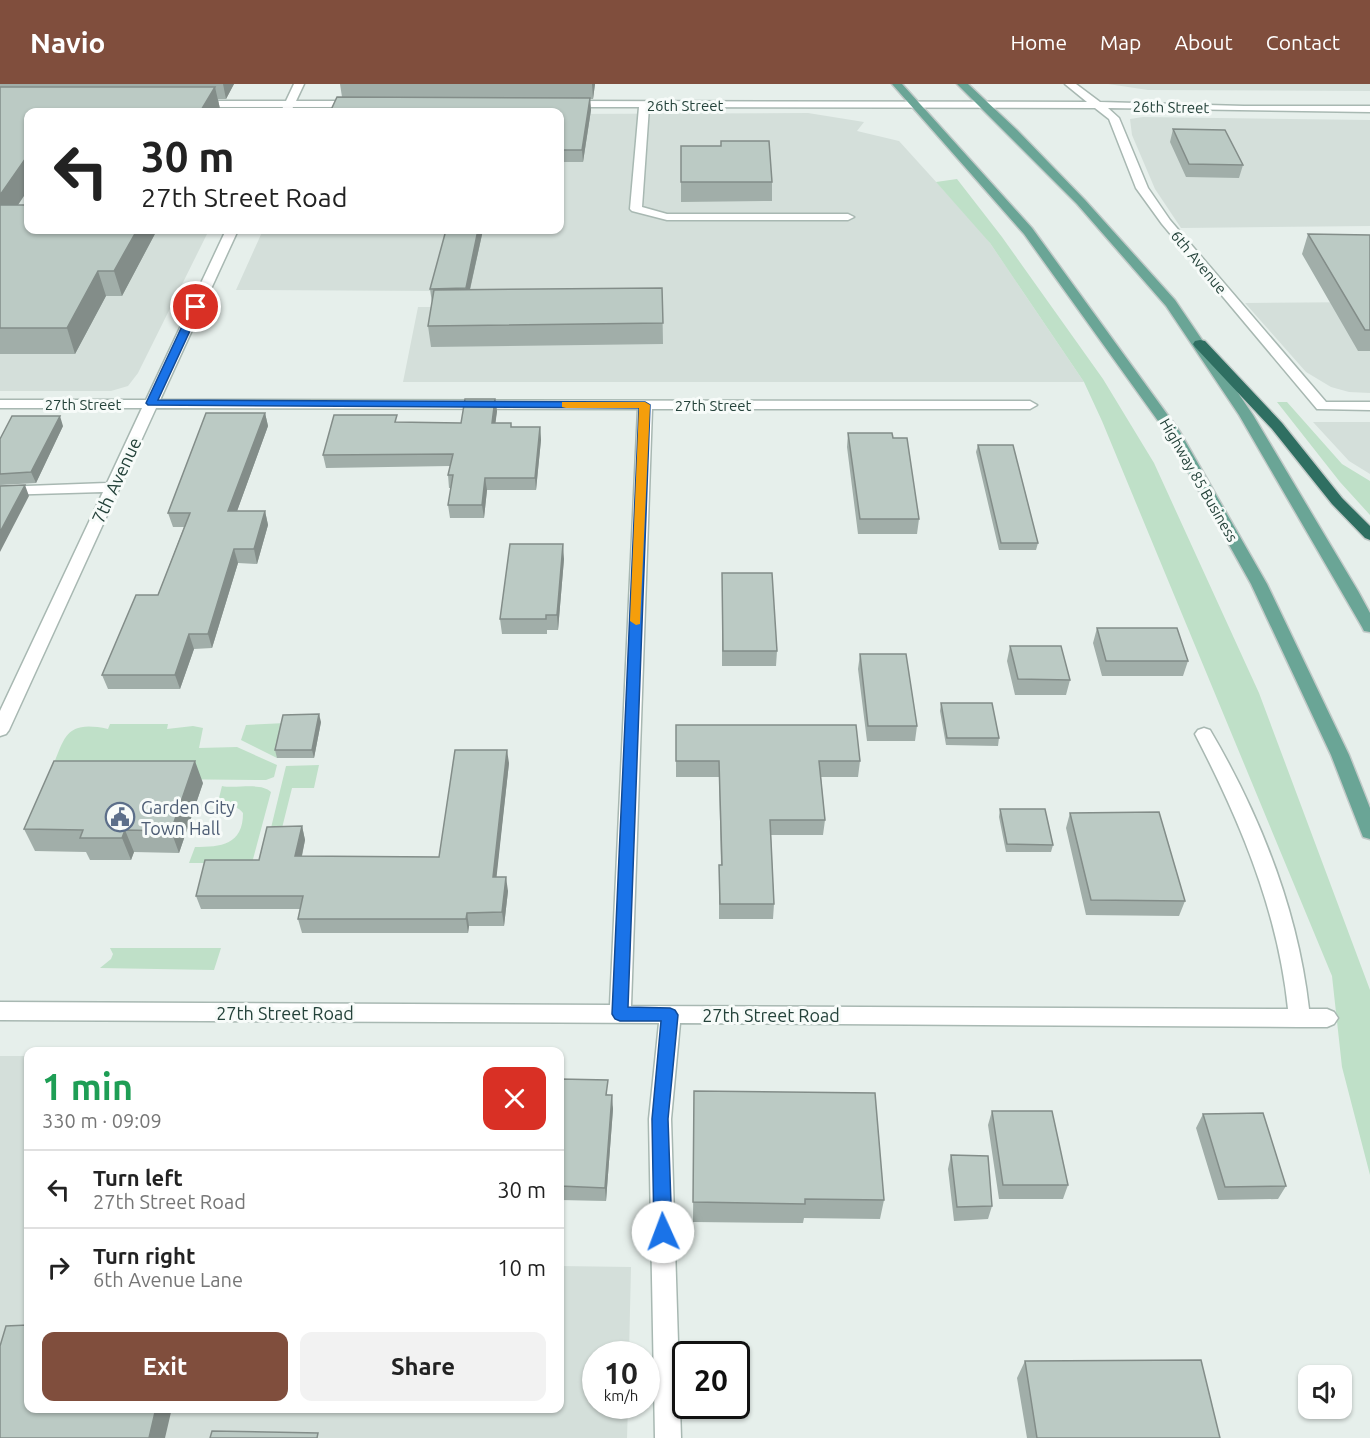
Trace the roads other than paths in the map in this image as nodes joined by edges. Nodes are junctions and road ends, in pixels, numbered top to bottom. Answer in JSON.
{"nodes":[{"id":1,"x":299,"y":84,"type":"edge"},
{"id":2,"x":897,"y":84,"type":"edge"},
{"id":3,"x":962,"y":84,"type":"edge"},
{"id":4,"x":1070,"y":84,"type":"edge"},
{"id":5,"x":185,"y":104,"type":"edge"},
{"id":6,"x":371,"y":104,"type":"edge"},
{"id":7,"x":549,"y":104,"type":"edge"},
{"id":8,"x":644,"y":105,"type":"junction"},
{"id":9,"x":917,"y":105,"type":"junction"},
{"id":10,"x":987,"y":105,"type":"junction"},
{"id":11,"x":1098,"y":105,"type":"junction"},
{"id":12,"x":288,"y":108,"type":"edge"},
{"id":13,"x":1370,"y":109,"type":"edge"},
{"id":14,"x":848,"y":217,"type":"dead end"},
{"id":15,"x":230,"y":234,"type":"edge"},
{"id":16,"x":1200,"y":344,"type":"junction"},
{"id":17,"x":151,"y":403,"type":"junction"},
{"id":18,"x":0,"y":404,"type":"edge"},
{"id":19,"x":645,"y":405,"type":"junction"},
{"id":20,"x":1030,"y":405,"type":"dead end"},
{"id":21,"x":1370,"y":406,"type":"edge"},
{"id":22,"x":112,"y":487,"type":"junction"},
{"id":23,"x":0,"y":491,"type":"edge"},
{"id":24,"x":1370,"y":535,"type":"edge"},
{"id":25,"x":1370,"y":627,"type":"edge"},
{"id":26,"x":0,"y":730,"type":"edge"},
{"id":27,"x":1204,"y":734,"type":"dead end"},
{"id":28,"x":1370,"y":832,"type":"edge"},
{"id":29,"x":0,"y":1011,"type":"edge"},
{"id":30,"x":620,"y":1014,"type":"junction"},
{"id":31,"x":670,"y":1015,"type":"junction"},
{"id":32,"x":1299,"y":1017,"type":"junction"},
{"id":33,"x":1327,"y":1017,"type":"dead end"},
{"id":34,"x":668,"y":1438,"type":"edge"}],
"edges":[{"from":1,"to":12,"type":"street"},
{"from":2,"to":9,"type":"main road","name":"Highway 85 Business"},
{"from":3,"to":10,"type":"main road"},
{"from":4,"to":11,"type":"street"},
{"from":5,"to":12,"type":"street"},
{"from":6,"to":12,"type":"street"},
{"from":7,"to":8,"type":"street","name":"26th Street"},
{"from":8,"to":9,"type":"street","name":"26th Street"},
{"from":8,"to":14,"type":"street"},
{"from":9,"to":10,"type":"street","name":"26th Street"},
{"from":9,"to":28,"type":"main road","name":"Highway 85 Business"},
{"from":10,"to":11,"type":"street","name":"26th Street"},
{"from":10,"to":16,"type":"main road"},
{"from":11,"to":13,"type":"street","name":"26th Street"},
{"from":11,"to":21,"type":"street","name":"6th Avenue"},
{"from":15,"to":17,"type":"street","name":"7th Avenue"},
{"from":16,"to":24,"type":"highway"},
{"from":16,"to":25,"type":"main road"},
{"from":17,"to":18,"type":"street","name":"27th Street"},
{"from":17,"to":19,"type":"street","name":"27th Street"},
{"from":17,"to":22,"type":"street","name":"7th Avenue"},
{"from":19,"to":20,"type":"street","name":"27th Street"},
{"from":19,"to":30,"type":"street"},
{"from":22,"to":23,"type":"street"},
{"from":22,"to":26,"type":"street","name":"7th Avenue"},
{"from":27,"to":32,"type":"street"},
{"from":29,"to":30,"type":"street","name":"27th Street Road"},
{"from":30,"to":31,"type":"street","name":"27th Street Road"},
{"from":31,"to":32,"type":"street","name":"27th Street Road"},
{"from":31,"to":34,"type":"street"},
{"from":32,"to":33,"type":"street","name":"27th Street Road"}]}
